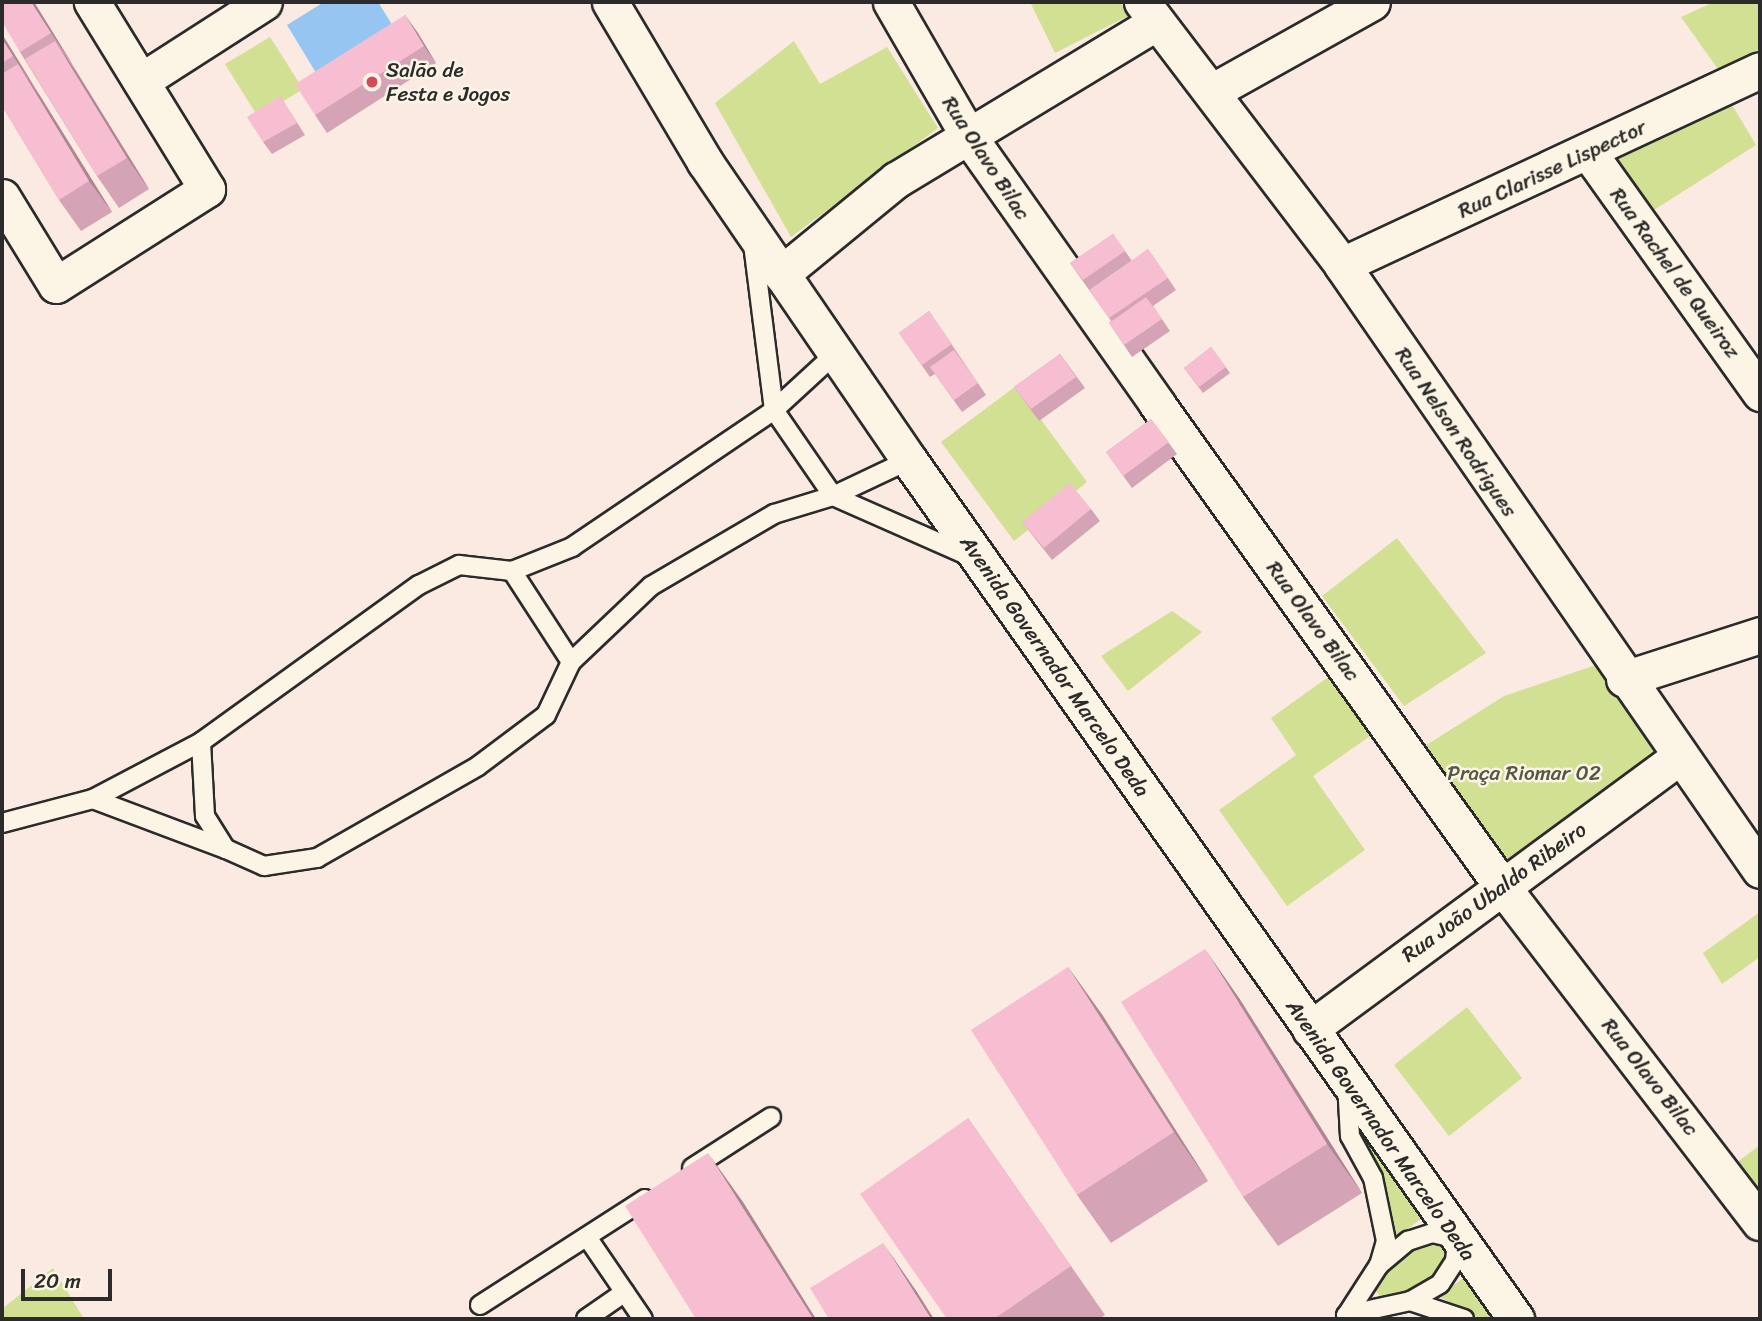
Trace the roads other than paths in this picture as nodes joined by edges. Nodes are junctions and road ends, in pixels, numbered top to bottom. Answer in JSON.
{"nodes":[{"id":1,"x":92,"y":2,"type":"edge"},
{"id":2,"x":264,"y":2,"type":"edge"},
{"id":3,"x":610,"y":2,"type":"edge"},
{"id":4,"x":891,"y":2,"type":"edge"},
{"id":5,"x":1372,"y":2,"type":"edge"},
{"id":6,"x":1149,"y":13,"type":"edge"},
{"id":7,"x":1760,"y":70,"type":"edge"},
{"id":8,"x":141,"y":82,"type":"junction"},
{"id":9,"x":1213,"y":91,"type":"junction"},
{"id":10,"x":969,"y":137,"type":"junction"},
{"id":11,"x":1589,"y":153,"type":"junction"},
{"id":12,"x":2,"y":197,"type":"edge"},
{"id":13,"x":751,"y":229,"type":"junction"},
{"id":14,"x":1342,"y":265,"type":"junction"},
{"id":15,"x":781,"y":274,"type":"junction"},
{"id":16,"x":836,"y":353,"type":"junction"},
{"id":17,"x":1760,"y":393,"type":"edge"},
{"id":18,"x":774,"y":410,"type":"junction"},
{"id":19,"x":909,"y":460,"type":"junction"},
{"id":20,"x":833,"y":496,"type":"junction"},
{"id":21,"x":981,"y":562,"type":"junction"},
{"id":22,"x":512,"y":571,"type":"junction"},
{"id":23,"x":1760,"y":635,"type":"edge"},
{"id":24,"x":571,"y":663,"type":"junction"},
{"id":25,"x":1624,"y":678,"type":"junction"},
{"id":26,"x":201,"y":742,"type":"junction"},
{"id":27,"x":1680,"y":757,"type":"junction"},
{"id":28,"x":93,"y":799,"type":"junction"},
{"id":29,"x":2,"y":823,"type":"edge"},
{"id":30,"x":226,"y":849,"type":"junction"},
{"id":31,"x":1760,"y":870,"type":"edge"},
{"id":32,"x":1501,"y":885,"type":"junction"},
{"id":33,"x":1310,"y":1029,"type":"junction"},
{"id":34,"x":1347,"y":1083,"type":"junction"},
{"id":35,"x":771,"y":1117,"type":"dead end"},
{"id":36,"x":1760,"y":1223,"type":"edge"},
{"id":37,"x":587,"y":1237,"type":"junction"},
{"id":38,"x":1457,"y":1239,"type":"junction"},
{"id":39,"x":1379,"y":1265,"type":"junction"},
{"id":40,"x":625,"y":1292,"type":"junction"},
{"id":41,"x":1410,"y":1301,"type":"junction"},
{"id":42,"x":480,"y":1305,"type":"dead end"},
{"id":43,"x":1344,"y":1316,"type":"edge"},
{"id":44,"x":586,"y":1319,"type":"edge"},
{"id":45,"x":643,"y":1319,"type":"edge"},
{"id":46,"x":1464,"y":1319,"type":"edge"},
{"id":47,"x":1516,"y":1319,"type":"edge"}],
"edges":[{"from":1,"to":8,"type":"street"},
{"from":2,"to":8,"type":"street"},
{"from":3,"to":13,"type":"street","name":"Avenida Governador Marcelo Deda"},
{"from":4,"to":10,"type":"street","name":"Rua Olavo Bilac"},
{"from":5,"to":9,"type":"street"},
{"from":6,"to":9,"type":"street","name":"Rua Nelson Rodrigues"},
{"from":6,"to":10,"type":"street"},
{"from":7,"to":11,"type":"street","name":"Rua Clarisse Lispector"},
{"from":8,"to":12,"type":"street"},
{"from":9,"to":14,"type":"street","name":"Rua Nelson Rodrigues"},
{"from":10,"to":15,"type":"street"},
{"from":10,"to":32,"type":"street","name":"Rua Olavo Bilac"},
{"from":11,"to":14,"type":"street","name":"Rua Clarisse Lispector"},
{"from":11,"to":17,"type":"street","name":"Rua Rachel de Queiroz"},
{"from":13,"to":15,"type":"street","name":"Avenida Governador Marcelo Deda"},
{"from":13,"to":18,"type":"lane"},
{"from":14,"to":25,"type":"street","name":"Rua Nelson Rodrigues"},
{"from":15,"to":16,"type":"street","name":"Avenida Governador Marcelo Deda"},
{"from":16,"to":18,"type":"lane"},
{"from":16,"to":19,"type":"street","name":"Avenida Governador Marcelo Deda"},
{"from":18,"to":20,"type":"lane"},
{"from":18,"to":22,"type":"lane"},
{"from":19,"to":20,"type":"lane"},
{"from":19,"to":21,"type":"street","name":"Avenida Governador Marcelo Deda"},
{"from":20,"to":21,"type":"lane"},
{"from":20,"to":24,"type":"lane"},
{"from":21,"to":33,"type":"street","name":"Avenida Governador Marcelo Deda"},
{"from":22,"to":24,"type":"lane"},
{"from":22,"to":26,"type":"lane"},
{"from":23,"to":25,"type":"street"},
{"from":24,"to":30,"type":"lane"},
{"from":25,"to":27,"type":"street","name":"Rua Nelson Rodrigues"},
{"from":26,"to":28,"type":"lane"},
{"from":26,"to":30,"type":"lane"},
{"from":27,"to":31,"type":"street","name":"Rua Nelson Rodrigues"},
{"from":27,"to":32,"type":"street","name":"Rua João Ubaldo Ribeiro"},
{"from":28,"to":29,"type":"lane"},
{"from":28,"to":30,"type":"lane"},
{"from":32,"to":33,"type":"street","name":"Rua João Ubaldo Ribeiro"},
{"from":32,"to":36,"type":"street","name":"Rua Olavo Bilac"},
{"from":33,"to":34,"type":"street","name":"Avenida Governador Marcelo Deda"},
{"from":34,"to":38,"type":"street","name":"Avenida Governador Marcelo Deda"},
{"from":34,"to":39,"type":"lane"},
{"from":35,"to":37,"type":"lane"},
{"from":37,"to":40,"type":"lane"},
{"from":37,"to":42,"type":"lane"},
{"from":38,"to":39,"type":"lane"},
{"from":38,"to":41,"type":"lane"},
{"from":38,"to":47,"type":"street","name":"Avenida Governador Marcelo Deda"},
{"from":39,"to":43,"type":"lane"},
{"from":40,"to":44,"type":"lane"},
{"from":40,"to":45,"type":"lane"},
{"from":41,"to":43,"type":"lane"},
{"from":41,"to":46,"type":"lane"}]}
